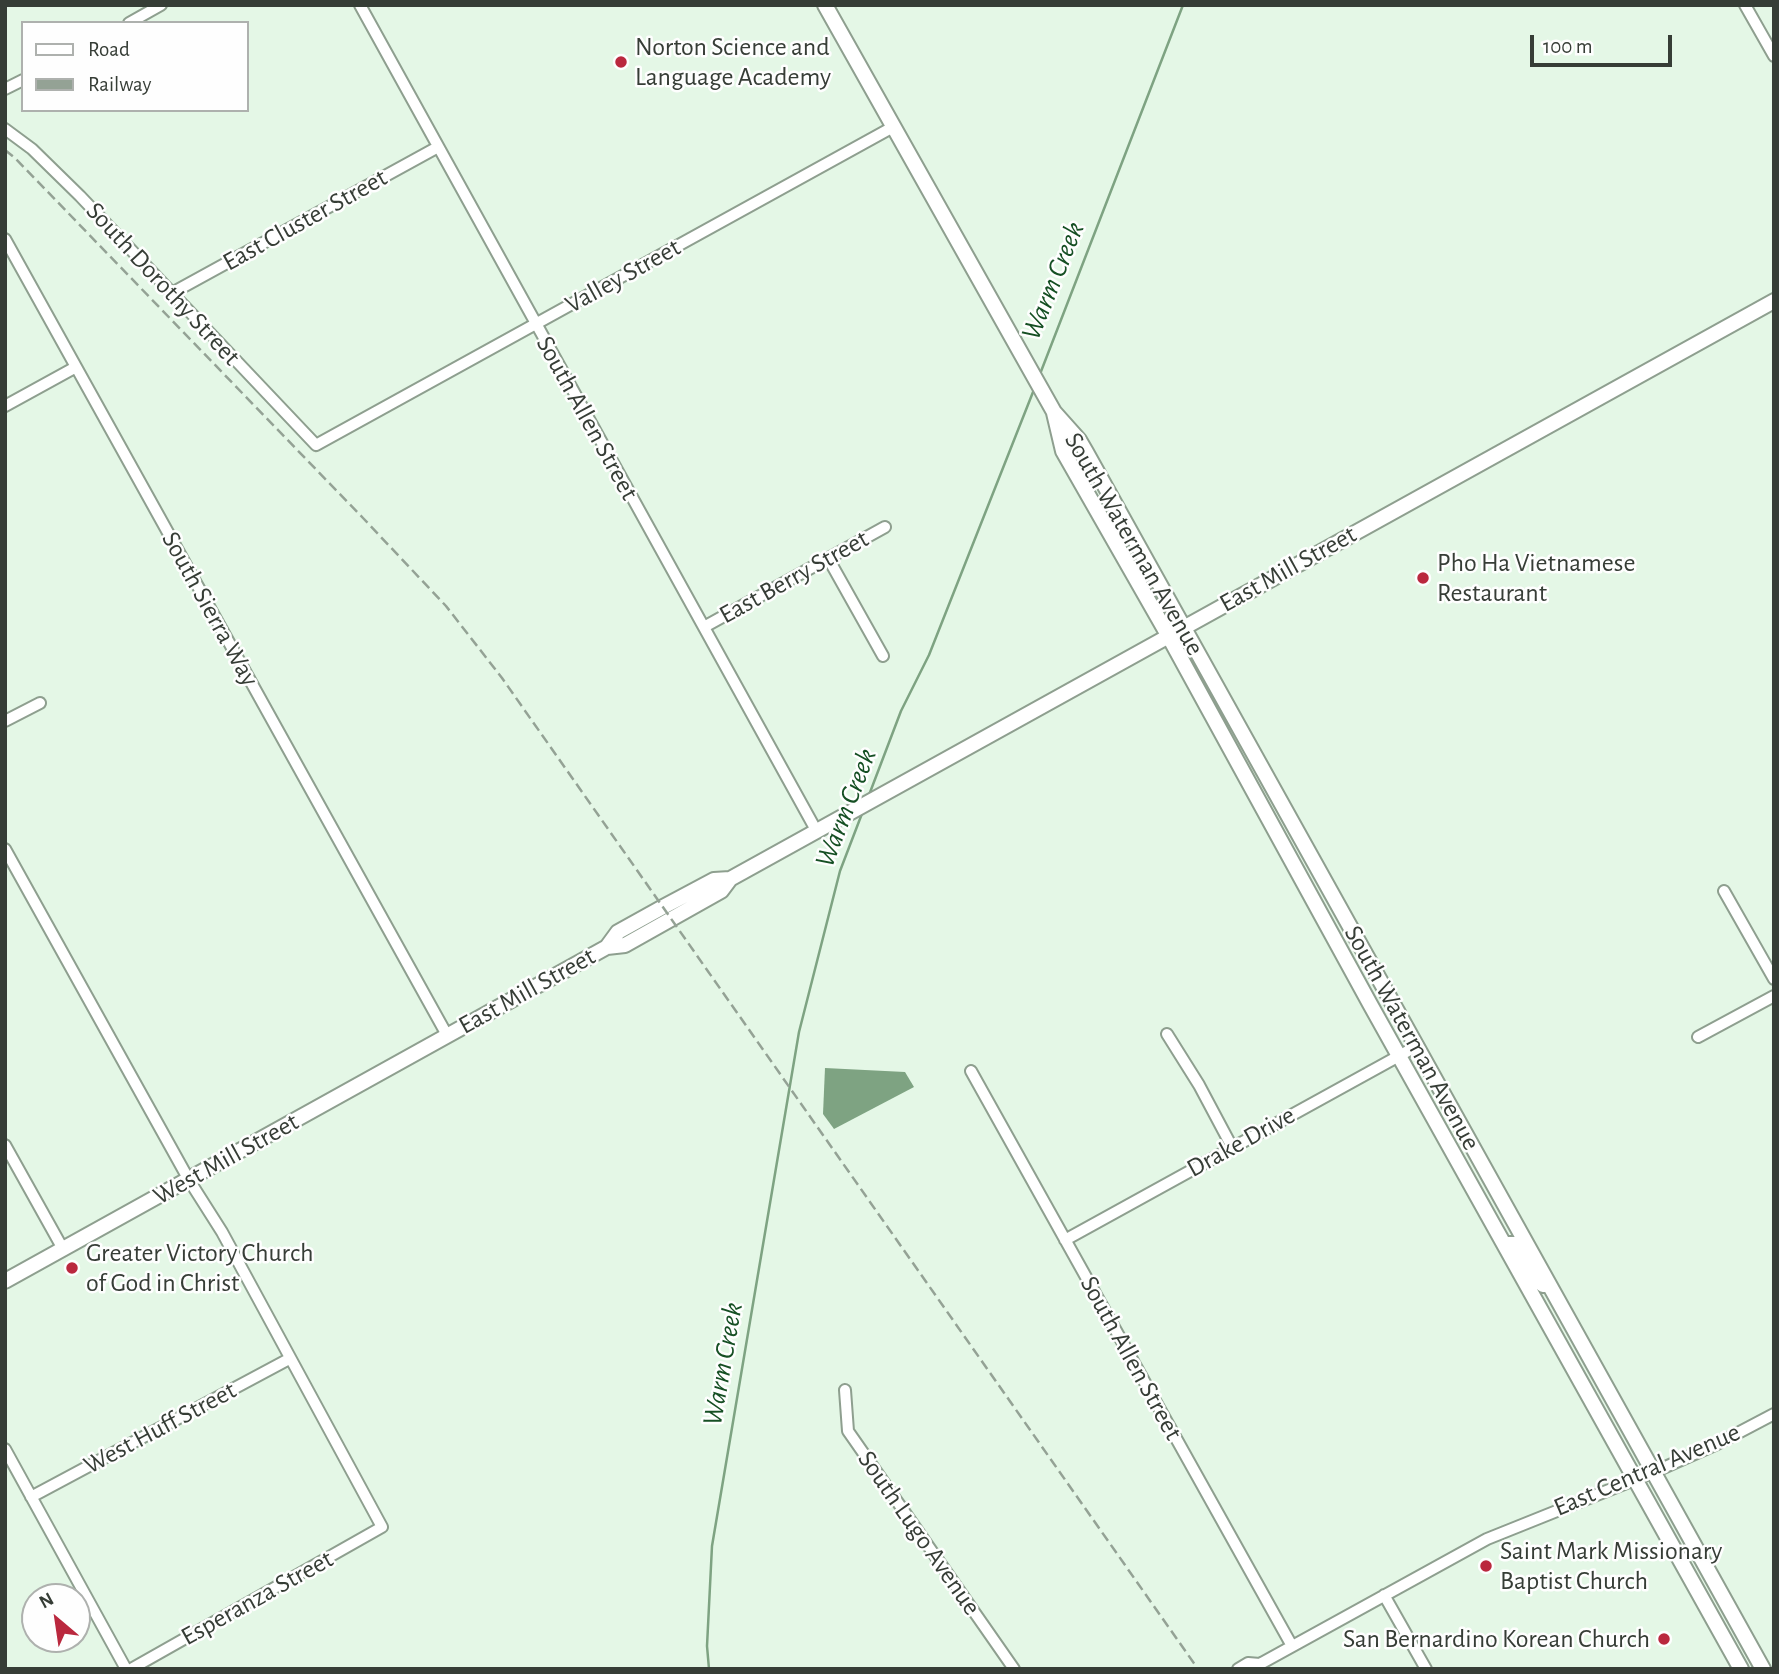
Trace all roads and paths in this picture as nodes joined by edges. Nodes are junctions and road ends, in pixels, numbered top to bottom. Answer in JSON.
{"nodes":[{"id":1,"x":161,"y":5,"type":"edge"},
{"id":2,"x":360,"y":5,"type":"edge"},
{"id":3,"x":825,"y":5,"type":"edge"},
{"id":4,"x":1745,"y":5,"type":"edge"},
{"id":5,"x":133,"y":21,"type":"edge"},
{"id":6,"x":1774,"y":56,"type":"edge"},
{"id":7,"x":21,"y":81,"type":"edge"},
{"id":8,"x":5,"y":89,"type":"edge"},
{"id":9,"x":893,"y":127,"type":"junction"},
{"id":10,"x":5,"y":129,"type":"edge"},
{"id":11,"x":438,"y":147,"type":"junction"},
{"id":12,"x":5,"y":239,"type":"edge"},
{"id":13,"x":172,"y":293,"type":"junction"},
{"id":14,"x":1774,"y":301,"type":"edge"},
{"id":15,"x":535,"y":324,"type":"junction"},
{"id":16,"x":76,"y":367,"type":"junction"},
{"id":17,"x":5,"y":406,"type":"edge"},
{"id":18,"x":1054,"y":412,"type":"junction"},
{"id":19,"x":316,"y":445,"type":"joint"},
{"id":20,"x":1063,"y":451,"type":"junction"},
{"id":21,"x":885,"y":527,"type":"dead end"},
{"id":22,"x":1133,"y":536,"type":"junction"},
{"id":23,"x":828,"y":558,"type":"junction"},
{"id":24,"x":1184,"y":626,"type":"junction"},
{"id":25,"x":704,"y":627,"type":"junction"},
{"id":26,"x":1167,"y":635,"type":"junction"},
{"id":27,"x":883,"y":656,"type":"dead end"},
{"id":28,"x":40,"y":703,"type":"dead end"},
{"id":29,"x":5,"y":721,"type":"edge"},
{"id":30,"x":816,"y":830,"type":"junction"},
{"id":31,"x":5,"y":849,"type":"edge"},
{"id":32,"x":1724,"y":891,"type":"dead end"},
{"id":33,"x":1774,"y":979,"type":"edge"},
{"id":34,"x":1774,"y":996,"type":"edge"},
{"id":35,"x":1167,"y":1034,"type":"dead end"},
{"id":36,"x":447,"y":1035,"type":"junction"},
{"id":37,"x":1698,"y":1037,"type":"dead end"},
{"id":38,"x":1417,"y":1046,"type":"junction"},
{"id":39,"x":1399,"y":1056,"type":"junction"},
{"id":40,"x":971,"y":1071,"type":"dead end"},
{"id":41,"x":5,"y":1145,"type":"edge"},
{"id":42,"x":1231,"y":1147,"type":"junction"},
{"id":43,"x":189,"y":1180,"type":"junction"},
{"id":44,"x":1065,"y":1240,"type":"junction"},
{"id":45,"x":1504,"y":1244,"type":"junction"},
{"id":46,"x":63,"y":1249,"type":"junction"},
{"id":47,"x":5,"y":1281,"type":"edge"},
{"id":48,"x":1561,"y":1304,"type":"junction"},
{"id":49,"x":289,"y":1359,"type":"junction"},
{"id":50,"x":845,"y":1390,"type":"dead end"},
{"id":51,"x":1774,"y":1414,"type":"edge"},
{"id":52,"x":5,"y":1448,"type":"edge"},
{"id":53,"x":1654,"y":1472,"type":"junction"},
{"id":54,"x":1635,"y":1479,"type":"junction"},
{"id":55,"x":31,"y":1497,"type":"junction"},
{"id":56,"x":1384,"y":1595,"type":"junction"},
{"id":57,"x":1292,"y":1646,"type":"junction"},
{"id":58,"x":1259,"y":1666,"type":"edge"},
{"id":59,"x":129,"y":1669,"type":"edge"},
{"id":60,"x":1014,"y":1669,"type":"edge"},
{"id":61,"x":1238,"y":1669,"type":"edge"},
{"id":62,"x":1426,"y":1669,"type":"edge"},
{"id":63,"x":1741,"y":1669,"type":"edge"},
{"id":64,"x":1763,"y":1669,"type":"edge"}],
"edges":[{"from":1,"to":5,"type":"street"},
{"from":2,"to":11,"type":"street","name":"South Allen Street"},
{"from":3,"to":9,"type":"main road","name":"South Waterman Avenue"},
{"from":4,"to":6,"type":"street"},
{"from":7,"to":8,"type":"street"},
{"from":9,"to":15,"type":"street","name":"Valley Street"},
{"from":9,"to":18,"type":"main road","name":"South Waterman Avenue"},
{"from":10,"to":13,"type":"street","name":"South Dorothy Street"},
{"from":11,"to":13,"type":"street","name":"East Cluster Street"},
{"from":11,"to":15,"type":"street","name":"South Allen Street"},
{"from":12,"to":16,"type":"street","name":"South Sierra Way"},
{"from":13,"to":19,"type":"street","name":"South Dorothy Street"},
{"from":14,"to":24,"type":"main road","name":"East Mill Street"},
{"from":15,"to":19,"type":"street","name":"Valley Street"},
{"from":15,"to":25,"type":"street","name":"South Allen Street"},
{"from":16,"to":17,"type":"street"},
{"from":16,"to":36,"type":"street","name":"South Sierra Way"},
{"from":18,"to":20,"type":"main road","name":"South Waterman Avenue"},
{"from":18,"to":22,"type":"main road","name":"South Waterman Avenue"},
{"from":20,"to":22,"type":"main road"},
{"from":20,"to":26,"type":"main road","name":"South Waterman Avenue"},
{"from":21,"to":23,"type":"street","name":"East Berry Street"},
{"from":22,"to":24,"type":"main road","name":"South Waterman Avenue"},
{"from":23,"to":25,"type":"street","name":"East Berry Street"},
{"from":23,"to":27,"type":"street"},
{"from":24,"to":26,"type":"main road","name":"East Mill Street"},
{"from":24,"to":38,"type":"main road","name":"South Waterman Avenue"},
{"from":25,"to":30,"type":"street","name":"South Allen Street"},
{"from":26,"to":30,"type":"main road","name":"East Mill Street"},
{"from":26,"to":39,"type":"main road","name":"South Waterman Avenue"},
{"from":28,"to":29,"type":"street"},
{"from":30,"to":36,"type":"main road","name":"East Mill Street"},
{"from":31,"to":43,"type":"street"},
{"from":32,"to":33,"type":"street"},
{"from":34,"to":37,"type":"street"},
{"from":35,"to":42,"type":"street"},
{"from":36,"to":43,"type":"main road","name":"West Mill Street"},
{"from":38,"to":39,"type":"street","name":"Drake Drive"},
{"from":38,"to":48,"type":"main road","name":"South Waterman Avenue"},
{"from":39,"to":42,"type":"street","name":"Drake Drive"},
{"from":39,"to":45,"type":"main road","name":"South Waterman Avenue"},
{"from":40,"to":44,"type":"street","name":"South Allen Street"},
{"from":41,"to":46,"type":"street"},
{"from":42,"to":44,"type":"street","name":"Drake Drive"},
{"from":43,"to":46,"type":"main road","name":"West Mill Street"},
{"from":43,"to":49,"type":"street"},
{"from":44,"to":57,"type":"street","name":"South Allen Street"},
{"from":45,"to":48,"type":"main road"},
{"from":45,"to":54,"type":"main road","name":"South Waterman Avenue"},
{"from":46,"to":47,"type":"main road","name":"West Mill Street"},
{"from":48,"to":53,"type":"main road","name":"South Waterman Avenue"},
{"from":49,"to":55,"type":"street","name":"West Huff Street"},
{"from":49,"to":59,"type":"street","name":"Esperanza Street"},
{"from":50,"to":60,"type":"street","name":"South Lugo Avenue"},
{"from":51,"to":53,"type":"street","name":"East Central Avenue"},
{"from":52,"to":55,"type":"street"},
{"from":53,"to":54,"type":"street","name":"East Central Avenue"},
{"from":53,"to":64,"type":"main road","name":"South Waterman Avenue"},
{"from":54,"to":56,"type":"street","name":"East Central Avenue"},
{"from":54,"to":63,"type":"main road","name":"South Waterman Avenue"},
{"from":55,"to":59,"type":"street"},
{"from":56,"to":57,"type":"street","name":"East Central Avenue"},
{"from":56,"to":62,"type":"street"},
{"from":57,"to":58,"type":"street","name":"East Central Avenue"},
{"from":58,"to":61,"type":"street","name":"East Central Avenue"}]}
